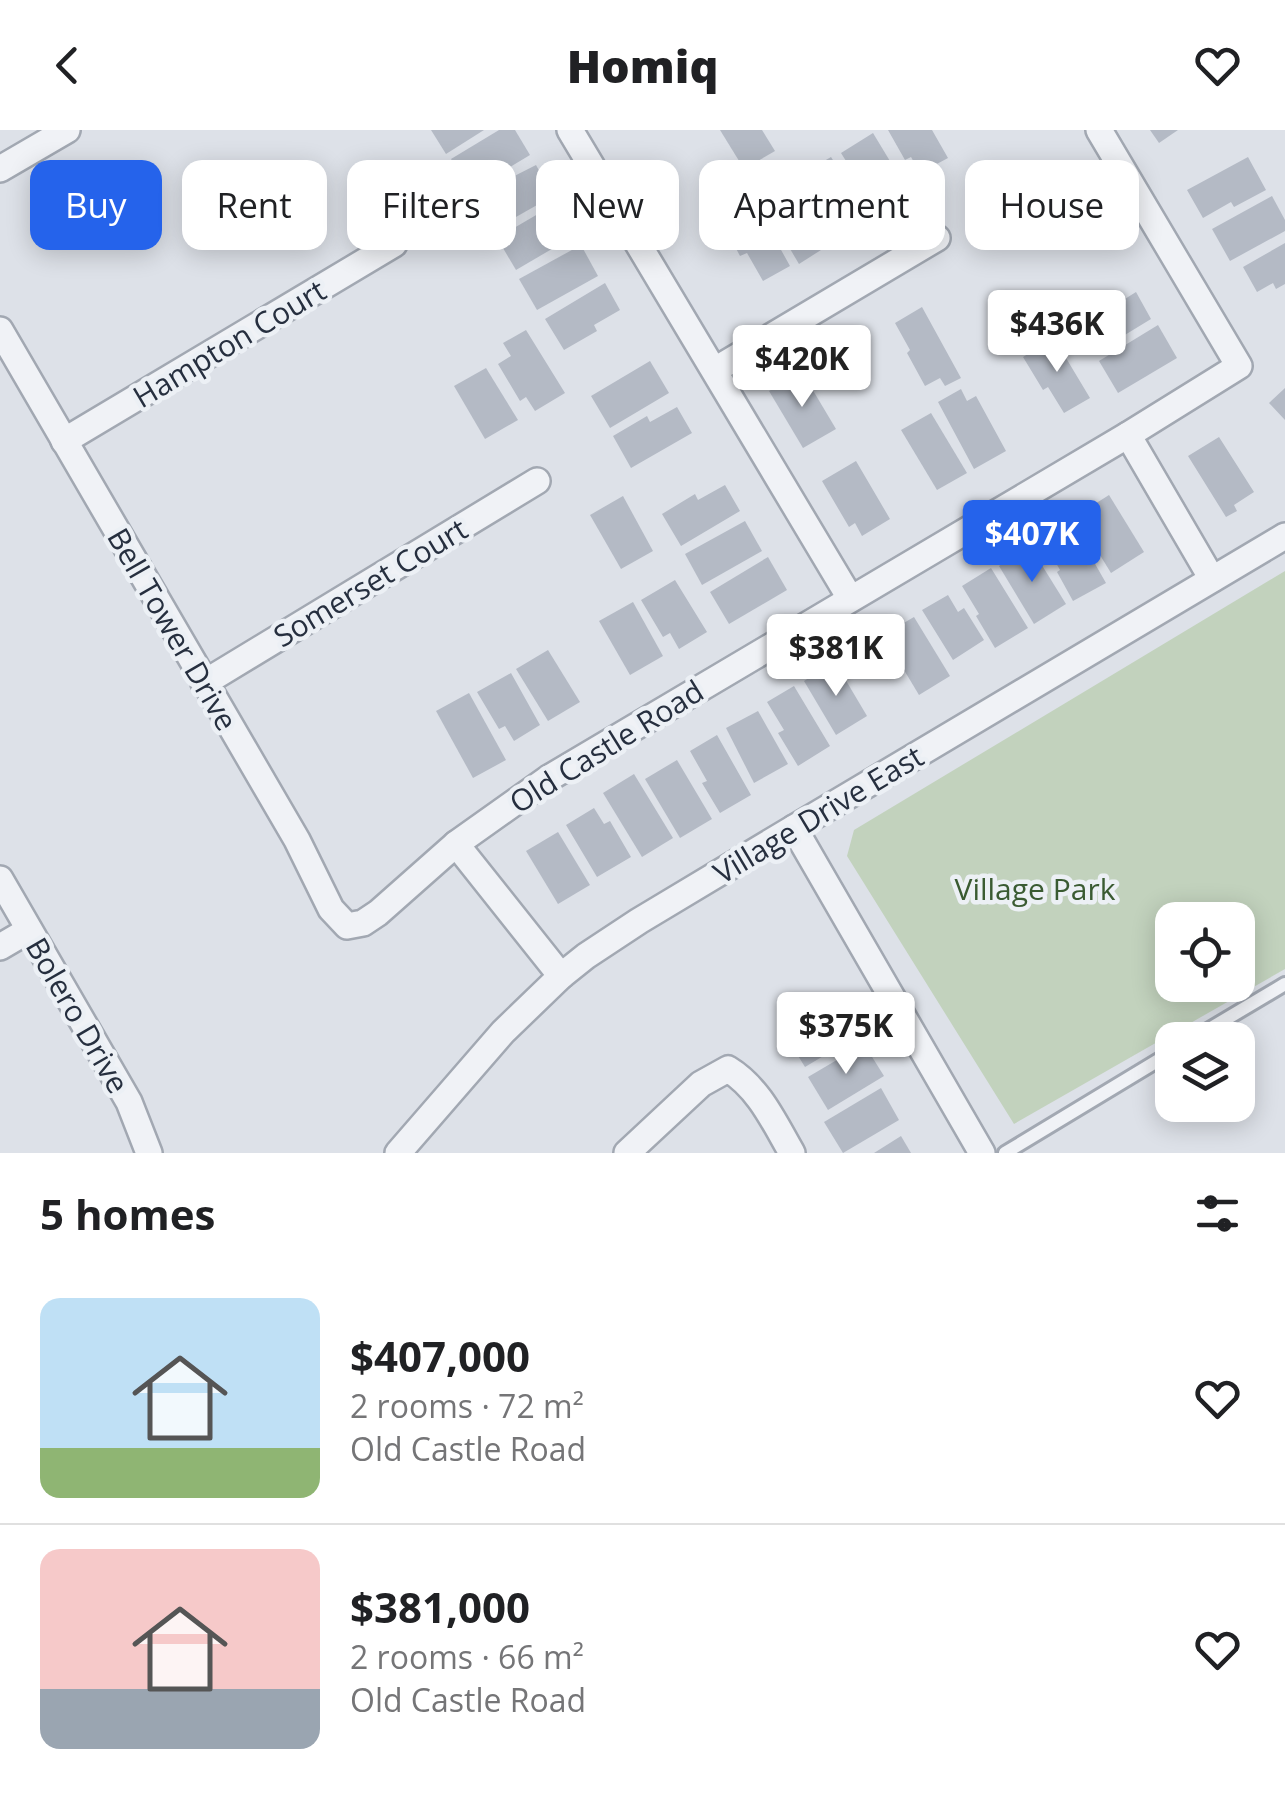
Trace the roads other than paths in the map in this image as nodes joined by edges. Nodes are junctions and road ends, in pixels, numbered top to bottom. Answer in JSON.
{"nodes":[{"id":1,"x":67,"y":130,"type":"edge"},
{"id":2,"x":1098,"y":130,"type":"edge"},
{"id":3,"x":579,"y":133,"type":"edge"},
{"id":4,"x":0,"y":169,"type":"edge"},
{"id":5,"x":384,"y":250,"type":"edge"},
{"id":6,"x":916,"y":250,"type":"edge"},
{"id":7,"x":0,"y":330,"type":"edge"},
{"id":8,"x":715,"y":370,"type":"junction"},
{"id":9,"x":1128,"y":435,"type":"junction"},
{"id":10,"x":64,"y":441,"type":"junction"},
{"id":11,"x":536,"y":481,"type":"dead end"},
{"id":12,"x":1285,"y":536,"type":"edge"},
{"id":13,"x":1212,"y":579,"type":"junction"},
{"id":14,"x":850,"y":598,"type":"junction"},
{"id":15,"x":204,"y":683,"type":"junction"},
{"id":16,"x":794,"y":828,"type":"junction"},
{"id":17,"x":456,"y":844,"type":"junction"},
{"id":18,"x":0,"y":880,"type":"edge"},
{"id":19,"x":346,"y":926,"type":"joint"},
{"id":20,"x":29,"y":930,"type":"junction"},
{"id":21,"x":0,"y":947,"type":"edge"},
{"id":22,"x":562,"y":976,"type":"junction"},
{"id":23,"x":1285,"y":984,"type":"edge"},
{"id":24,"x":1221,"y":1022,"type":"edge"},
{"id":25,"x":1155,"y":1062,"type":"edge"},
{"id":26,"x":149,"y":1153,"type":"edge"},
{"id":27,"x":398,"y":1153,"type":"edge"},
{"id":28,"x":627,"y":1153,"type":"edge"},
{"id":29,"x":792,"y":1153,"type":"edge"},
{"id":30,"x":982,"y":1153,"type":"edge"},
{"id":31,"x":1005,"y":1153,"type":"edge"}],
"edges":[{"from":1,"to":4,"type":"street"},
{"from":2,"to":9,"type":"street","name":"Old Castle Road"},
{"from":3,"to":8,"type":"street"},
{"from":5,"to":10,"type":"street","name":"Hampton Court"},
{"from":6,"to":8,"type":"street"},
{"from":7,"to":10,"type":"street","name":"Bell Tower Drive"},
{"from":8,"to":14,"type":"street"},
{"from":9,"to":13,"type":"street"},
{"from":9,"to":14,"type":"street","name":"Old Castle Road"},
{"from":10,"to":15,"type":"street","name":"Bell Tower Drive"},
{"from":11,"to":15,"type":"street","name":"Somerset Court"},
{"from":12,"to":13,"type":"street","name":"Village Drive East"},
{"from":13,"to":16,"type":"street","name":"Village Drive East"},
{"from":14,"to":17,"type":"street","name":"Old Castle Road"},
{"from":15,"to":19,"type":"street","name":"Bell Tower Drive"},
{"from":16,"to":22,"type":"street","name":"Village Drive East"},
{"from":16,"to":30,"type":"street"},
{"from":17,"to":19,"type":"street","name":"Old Castle Road"},
{"from":17,"to":22,"type":"street"},
{"from":18,"to":20,"type":"street","name":"Bolero Drive"},
{"from":20,"to":21,"type":"street"},
{"from":20,"to":26,"type":"street","name":"Bolero Drive"},
{"from":22,"to":27,"type":"street","name":"Village Drive East"},
{"from":23,"to":24,"type":"lane"},
{"from":25,"to":31,"type":"lane"},
{"from":28,"to":29,"type":"street"}]}
